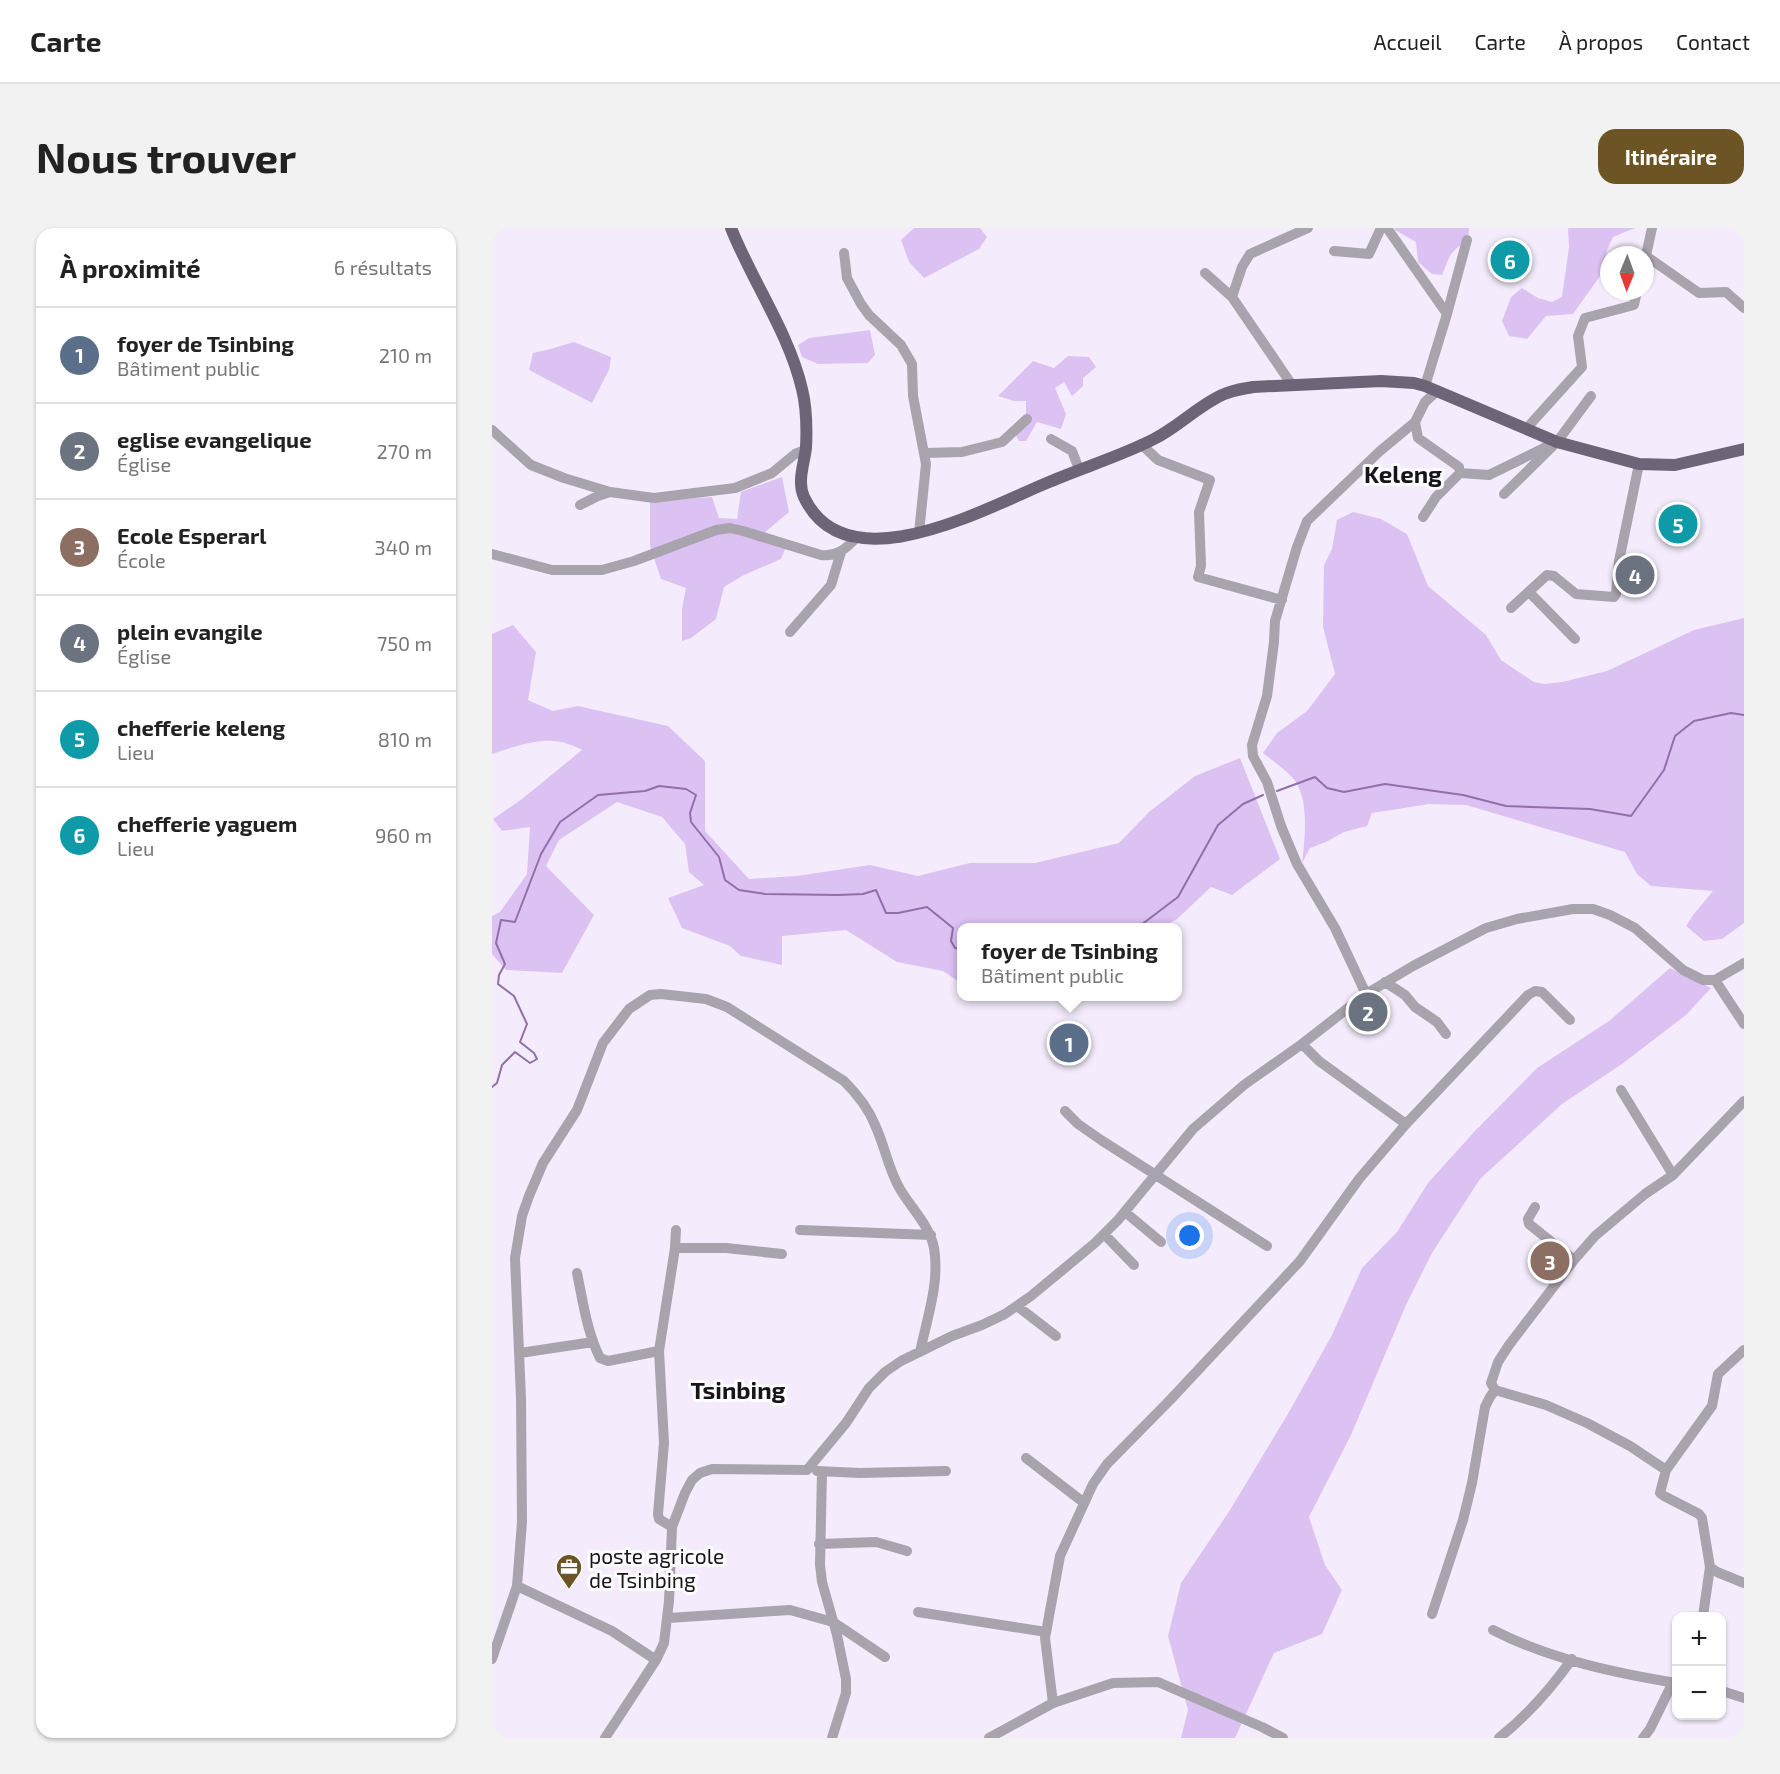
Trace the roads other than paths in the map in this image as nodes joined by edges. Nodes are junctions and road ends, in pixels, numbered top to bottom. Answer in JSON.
{"nodes":[{"id":1,"x":731,"y":228,"type":"edge"},
{"id":2,"x":1308,"y":228,"type":"edge"},
{"id":3,"x":1381,"y":228,"type":"edge"},
{"id":4,"x":1387,"y":228,"type":"edge"},
{"id":5,"x":1652,"y":228,"type":"edge"},
{"id":6,"x":1467,"y":240,"type":"dead end"},
{"id":7,"x":1648,"y":246,"type":"edge"},
{"id":8,"x":1334,"y":251,"type":"dead end"},
{"id":9,"x":844,"y":253,"type":"dead end"},
{"id":10,"x":1654,"y":264,"type":"edge"},
{"id":11,"x":1205,"y":273,"type":"dead end"},
{"id":12,"x":1232,"y":297,"type":"junction"},
{"id":13,"x":1635,"y":300,"type":"edge"},
{"id":14,"x":1744,"y":308,"type":"edge"},
{"id":15,"x":1447,"y":314,"type":"junction"},
{"id":16,"x":1292,"y":385,"type":"junction"},
{"id":17,"x":1431,"y":389,"type":"junction"},
{"id":18,"x":1591,"y":396,"type":"dead end"},
{"id":19,"x":1027,"y":419,"type":"dead end"},
{"id":20,"x":1414,"y":422,"type":"junction"},
{"id":21,"x":1526,"y":429,"type":"junction"},
{"id":22,"x":492,"y":430,"type":"edge"},
{"id":23,"x":1051,"y":439,"type":"dead end"},
{"id":24,"x":1557,"y":442,"type":"junction"},
{"id":25,"x":1141,"y":444,"type":"junction"},
{"id":26,"x":1744,"y":449,"type":"edge"},
{"id":27,"x":805,"y":450,"type":"junction"},
{"id":28,"x":924,"y":453,"type":"junction"},
{"id":29,"x":1639,"y":465,"type":"junction"},
{"id":30,"x":1079,"y":469,"type":"junction"},
{"id":31,"x":1460,"y":473,"type":"junction"},
{"id":32,"x":610,"y":492,"type":"junction"},
{"id":33,"x":1504,"y":494,"type":"dead end"},
{"id":34,"x":580,"y":505,"type":"dead end"},
{"id":35,"x":1423,"y":518,"type":"dead end"},
{"id":36,"x":919,"y":533,"type":"junction"},
{"id":37,"x":856,"y":538,"type":"junction"},
{"id":38,"x":841,"y":552,"type":"junction"},
{"id":39,"x":492,"y":554,"type":"edge"},
{"id":40,"x":1529,"y":591,"type":"junction"},
{"id":41,"x":1282,"y":600,"type":"junction"},
{"id":42,"x":1511,"y":608,"type":"dead end"},
{"id":43,"x":790,"y":632,"type":"dead end"},
{"id":44,"x":1575,"y":639,"type":"dead end"},
{"id":45,"x":1744,"y":963,"type":"edge"},
{"id":46,"x":1715,"y":980,"type":"junction"},
{"id":47,"x":1385,"y":982,"type":"junction"},
{"id":48,"x":1366,"y":994,"type":"junction"},
{"id":49,"x":1570,"y":1020,"type":"dead end"},
{"id":50,"x":1744,"y":1024,"type":"edge"},
{"id":51,"x":1446,"y":1034,"type":"dead end"},
{"id":52,"x":1302,"y":1044,"type":"junction"},
{"id":53,"x":1621,"y":1090,"type":"dead end"},
{"id":54,"x":1744,"y":1101,"type":"edge"},
{"id":55,"x":1065,"y":1111,"type":"dead end"},
{"id":56,"x":1406,"y":1124,"type":"junction"},
{"id":57,"x":1155,"y":1173,"type":"junction"},
{"id":58,"x":1673,"y":1175,"type":"junction"},
{"id":59,"x":1535,"y":1207,"type":"dead end"},
{"id":60,"x":1125,"y":1212,"type":"junction"},
{"id":61,"x":676,"y":1230,"type":"dead end"},
{"id":62,"x":800,"y":1230,"type":"dead end"},
{"id":63,"x":1104,"y":1234,"type":"junction"},
{"id":64,"x":931,"y":1235,"type":"junction"},
{"id":65,"x":1161,"y":1242,"type":"dead end"},
{"id":66,"x":1267,"y":1246,"type":"dead end"},
{"id":67,"x":675,"y":1248,"type":"junction"},
{"id":68,"x":782,"y":1254,"type":"dead end"},
{"id":69,"x":1574,"y":1260,"type":"junction"},
{"id":70,"x":1134,"y":1265,"type":"dead end"},
{"id":71,"x":577,"y":1273,"type":"dead end"},
{"id":72,"x":1017,"y":1306,"type":"junction"},
{"id":73,"x":1056,"y":1336,"type":"dead end"},
{"id":74,"x":593,"y":1342,"type":"junction"},
{"id":75,"x":1744,"y":1350,"type":"edge"},
{"id":76,"x":659,"y":1351,"type":"junction"},
{"id":77,"x":920,"y":1352,"type":"junction"},
{"id":78,"x":520,"y":1353,"type":"junction"},
{"id":79,"x":1495,"y":1390,"type":"junction"},
{"id":80,"x":1026,"y":1458,"type":"dead end"},
{"id":81,"x":807,"y":1470,"type":"junction"},
{"id":82,"x":1666,"y":1470,"type":"junction"},
{"id":83,"x":946,"y":1471,"type":"dead end"},
{"id":84,"x":822,"y":1472,"type":"junction"},
{"id":85,"x":1083,"y":1502,"type":"junction"},
{"id":86,"x":672,"y":1527,"type":"junction"},
{"id":87,"x":819,"y":1544,"type":"junction"},
{"id":88,"x":907,"y":1551,"type":"dead end"},
{"id":89,"x":1710,"y":1567,"type":"junction"},
{"id":90,"x":1744,"y":1583,"type":"edge"},
{"id":91,"x":517,"y":1586,"type":"junction"},
{"id":92,"x":918,"y":1612,"type":"dead end"},
{"id":93,"x":1704,"y":1612,"type":"edge"},
{"id":94,"x":1432,"y":1614,"type":"dead end"},
{"id":95,"x":668,"y":1618,"type":"junction"},
{"id":96,"x":833,"y":1622,"type":"junction"},
{"id":97,"x":1493,"y":1630,"type":"dead end"},
{"id":98,"x":1046,"y":1632,"type":"junction"},
{"id":99,"x":885,"y":1657,"type":"dead end"},
{"id":100,"x":492,"y":1659,"type":"edge"},
{"id":101,"x":1572,"y":1659,"type":"junction"},
{"id":102,"x":656,"y":1660,"type":"junction"},
{"id":103,"x":1672,"y":1681,"type":"edge"},
{"id":104,"x":1672,"y":1688,"type":"edge"},
{"id":105,"x":1726,"y":1692,"type":"edge"},
{"id":106,"x":1744,"y":1698,"type":"edge"},
{"id":107,"x":1053,"y":1703,"type":"junction"},
{"id":108,"x":605,"y":1738,"type":"edge"},
{"id":109,"x":832,"y":1738,"type":"edge"},
{"id":110,"x":989,"y":1738,"type":"edge"},
{"id":111,"x":1283,"y":1738,"type":"edge"},
{"id":112,"x":1499,"y":1738,"type":"edge"},
{"id":113,"x":1643,"y":1738,"type":"edge"}],
"edges":[{"from":1,"to":27,"type":"main road"},
{"from":2,"to":12,"type":"street"},
{"from":3,"to":8,"type":"street"},
{"from":4,"to":15,"type":"street"},
{"from":5,"to":7,"type":"street"},
{"from":6,"to":15,"type":"street"},
{"from":9,"to":28,"type":"street"},
{"from":10,"to":14,"type":"street"},
{"from":11,"to":12,"type":"street"},
{"from":12,"to":16,"type":"street"},
{"from":13,"to":21,"type":"street"},
{"from":15,"to":17,"type":"street"},
{"from":16,"to":17,"type":"main road"},
{"from":16,"to":25,"type":"main road"},
{"from":17,"to":20,"type":"street"},
{"from":17,"to":21,"type":"main road"},
{"from":18,"to":24,"type":"street"},
{"from":19,"to":28,"type":"street"},
{"from":20,"to":31,"type":"street"},
{"from":20,"to":41,"type":"street"},
{"from":21,"to":24,"type":"main road"},
{"from":22,"to":32,"type":"street"},
{"from":23,"to":30,"type":"street"},
{"from":24,"to":29,"type":"main road"},
{"from":24,"to":31,"type":"street"},
{"from":24,"to":33,"type":"street"},
{"from":25,"to":30,"type":"main road"},
{"from":25,"to":41,"type":"street"},
{"from":26,"to":29,"type":"main road"},
{"from":27,"to":32,"type":"street"},
{"from":27,"to":37,"type":"main road"},
{"from":28,"to":36,"type":"street"},
{"from":29,"to":40,"type":"street"},
{"from":30,"to":36,"type":"main road"},
{"from":31,"to":35,"type":"street"},
{"from":32,"to":34,"type":"street"},
{"from":36,"to":37,"type":"main road"},
{"from":37,"to":38,"type":"street"},
{"from":38,"to":39,"type":"street"},
{"from":38,"to":43,"type":"street"},
{"from":40,"to":42,"type":"street"},
{"from":40,"to":44,"type":"street"},
{"from":41,"to":48,"type":"street"},
{"from":45,"to":46,"type":"street"},
{"from":46,"to":47,"type":"street"},
{"from":46,"to":50,"type":"street"},
{"from":47,"to":48,"type":"street"},
{"from":47,"to":51,"type":"street"},
{"from":48,"to":52,"type":"street"},
{"from":49,"to":56,"type":"street"},
{"from":52,"to":56,"type":"street"},
{"from":52,"to":57,"type":"street"},
{"from":53,"to":58,"type":"street"},
{"from":54,"to":58,"type":"street"},
{"from":55,"to":57,"type":"street"},
{"from":56,"to":85,"type":"street"},
{"from":57,"to":60,"type":"street"},
{"from":57,"to":66,"type":"street"},
{"from":58,"to":69,"type":"street"},
{"from":59,"to":69,"type":"street"},
{"from":60,"to":63,"type":"street"},
{"from":60,"to":65,"type":"street"},
{"from":61,"to":67,"type":"street"},
{"from":62,"to":64,"type":"street"},
{"from":63,"to":70,"type":"street"},
{"from":63,"to":72,"type":"street"},
{"from":64,"to":77,"type":"street"},
{"from":64,"to":78,"type":"street"},
{"from":67,"to":68,"type":"street"},
{"from":67,"to":76,"type":"street"},
{"from":69,"to":79,"type":"street"},
{"from":71,"to":74,"type":"street"},
{"from":72,"to":73,"type":"street"},
{"from":72,"to":77,"type":"street"},
{"from":74,"to":76,"type":"street"},
{"from":74,"to":78,"type":"street"},
{"from":75,"to":82,"type":"street"},
{"from":76,"to":86,"type":"street"},
{"from":77,"to":81,"type":"street"},
{"from":78,"to":91,"type":"street"},
{"from":79,"to":82,"type":"street"},
{"from":79,"to":94,"type":"street"},
{"from":80,"to":85,"type":"street"},
{"from":81,"to":84,"type":"street"},
{"from":81,"to":86,"type":"street"},
{"from":82,"to":89,"type":"street"},
{"from":83,"to":84,"type":"street"},
{"from":84,"to":87,"type":"street"},
{"from":85,"to":98,"type":"street"},
{"from":86,"to":95,"type":"street"},
{"from":87,"to":88,"type":"street"},
{"from":87,"to":96,"type":"street"},
{"from":89,"to":90,"type":"street"},
{"from":89,"to":93,"type":"street"},
{"from":91,"to":100,"type":"street"},
{"from":91,"to":102,"type":"street"},
{"from":92,"to":98,"type":"street"},
{"from":95,"to":96,"type":"street"},
{"from":95,"to":102,"type":"street"},
{"from":96,"to":99,"type":"street"},
{"from":96,"to":109,"type":"street"},
{"from":97,"to":101,"type":"street"},
{"from":98,"to":107,"type":"street"},
{"from":101,"to":103,"type":"street"},
{"from":101,"to":112,"type":"street"},
{"from":102,"to":108,"type":"street"},
{"from":104,"to":113,"type":"street"},
{"from":105,"to":106,"type":"street"},
{"from":107,"to":110,"type":"street"},
{"from":107,"to":111,"type":"street"}]}
